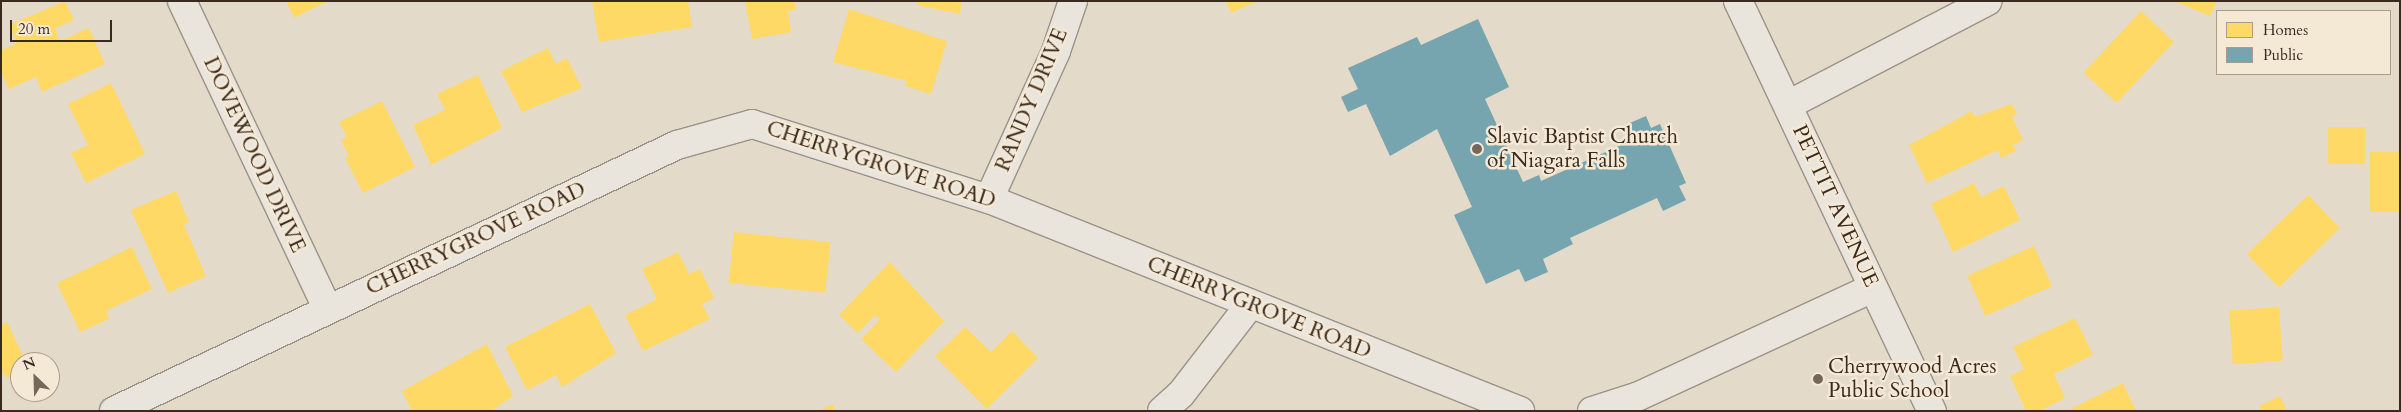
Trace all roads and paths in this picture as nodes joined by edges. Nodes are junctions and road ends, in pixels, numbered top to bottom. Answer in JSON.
{"nodes":[{"id":1,"x":182,"y":1,"type":"edge"},
{"id":2,"x":1073,"y":1,"type":"edge"},
{"id":3,"x":1738,"y":1,"type":"edge"},
{"id":4,"x":1988,"y":1,"type":"edge"},
{"id":5,"x":1788,"y":105,"type":"junction"},
{"id":6,"x":989,"y":199,"type":"junction"},
{"id":7,"x":1873,"y":288,"type":"junction"},
{"id":8,"x":1249,"y":306,"type":"junction"},
{"id":9,"x":327,"y":308,"type":"junction"},
{"id":10,"x":114,"y":411,"type":"edge"},
{"id":11,"x":1162,"y":411,"type":"edge"},
{"id":12,"x":1520,"y":411,"type":"edge"},
{"id":13,"x":1592,"y":411,"type":"edge"},
{"id":14,"x":1932,"y":411,"type":"edge"}],
"edges":[{"from":1,"to":9,"type":"street","name":"DOVEWOOD DRIVE"},
{"from":2,"to":6,"type":"street","name":"RANDY DRIVE"},
{"from":3,"to":5,"type":"street","name":"PETTIT AVENUE"},
{"from":4,"to":5,"type":"street"},
{"from":5,"to":7,"type":"street","name":"PETTIT AVENUE"},
{"from":6,"to":8,"type":"street","name":"CHERRYGROVE ROAD"},
{"from":6,"to":9,"type":"street","name":"CHERRYGROVE ROAD"},
{"from":7,"to":13,"type":"street"},
{"from":7,"to":14,"type":"street","name":"PETTIT AVENUE"},
{"from":8,"to":11,"type":"street"},
{"from":8,"to":12,"type":"street","name":"CHERRYGROVE ROAD"},
{"from":9,"to":10,"type":"street","name":"CHERRYGROVE ROAD"}]}
